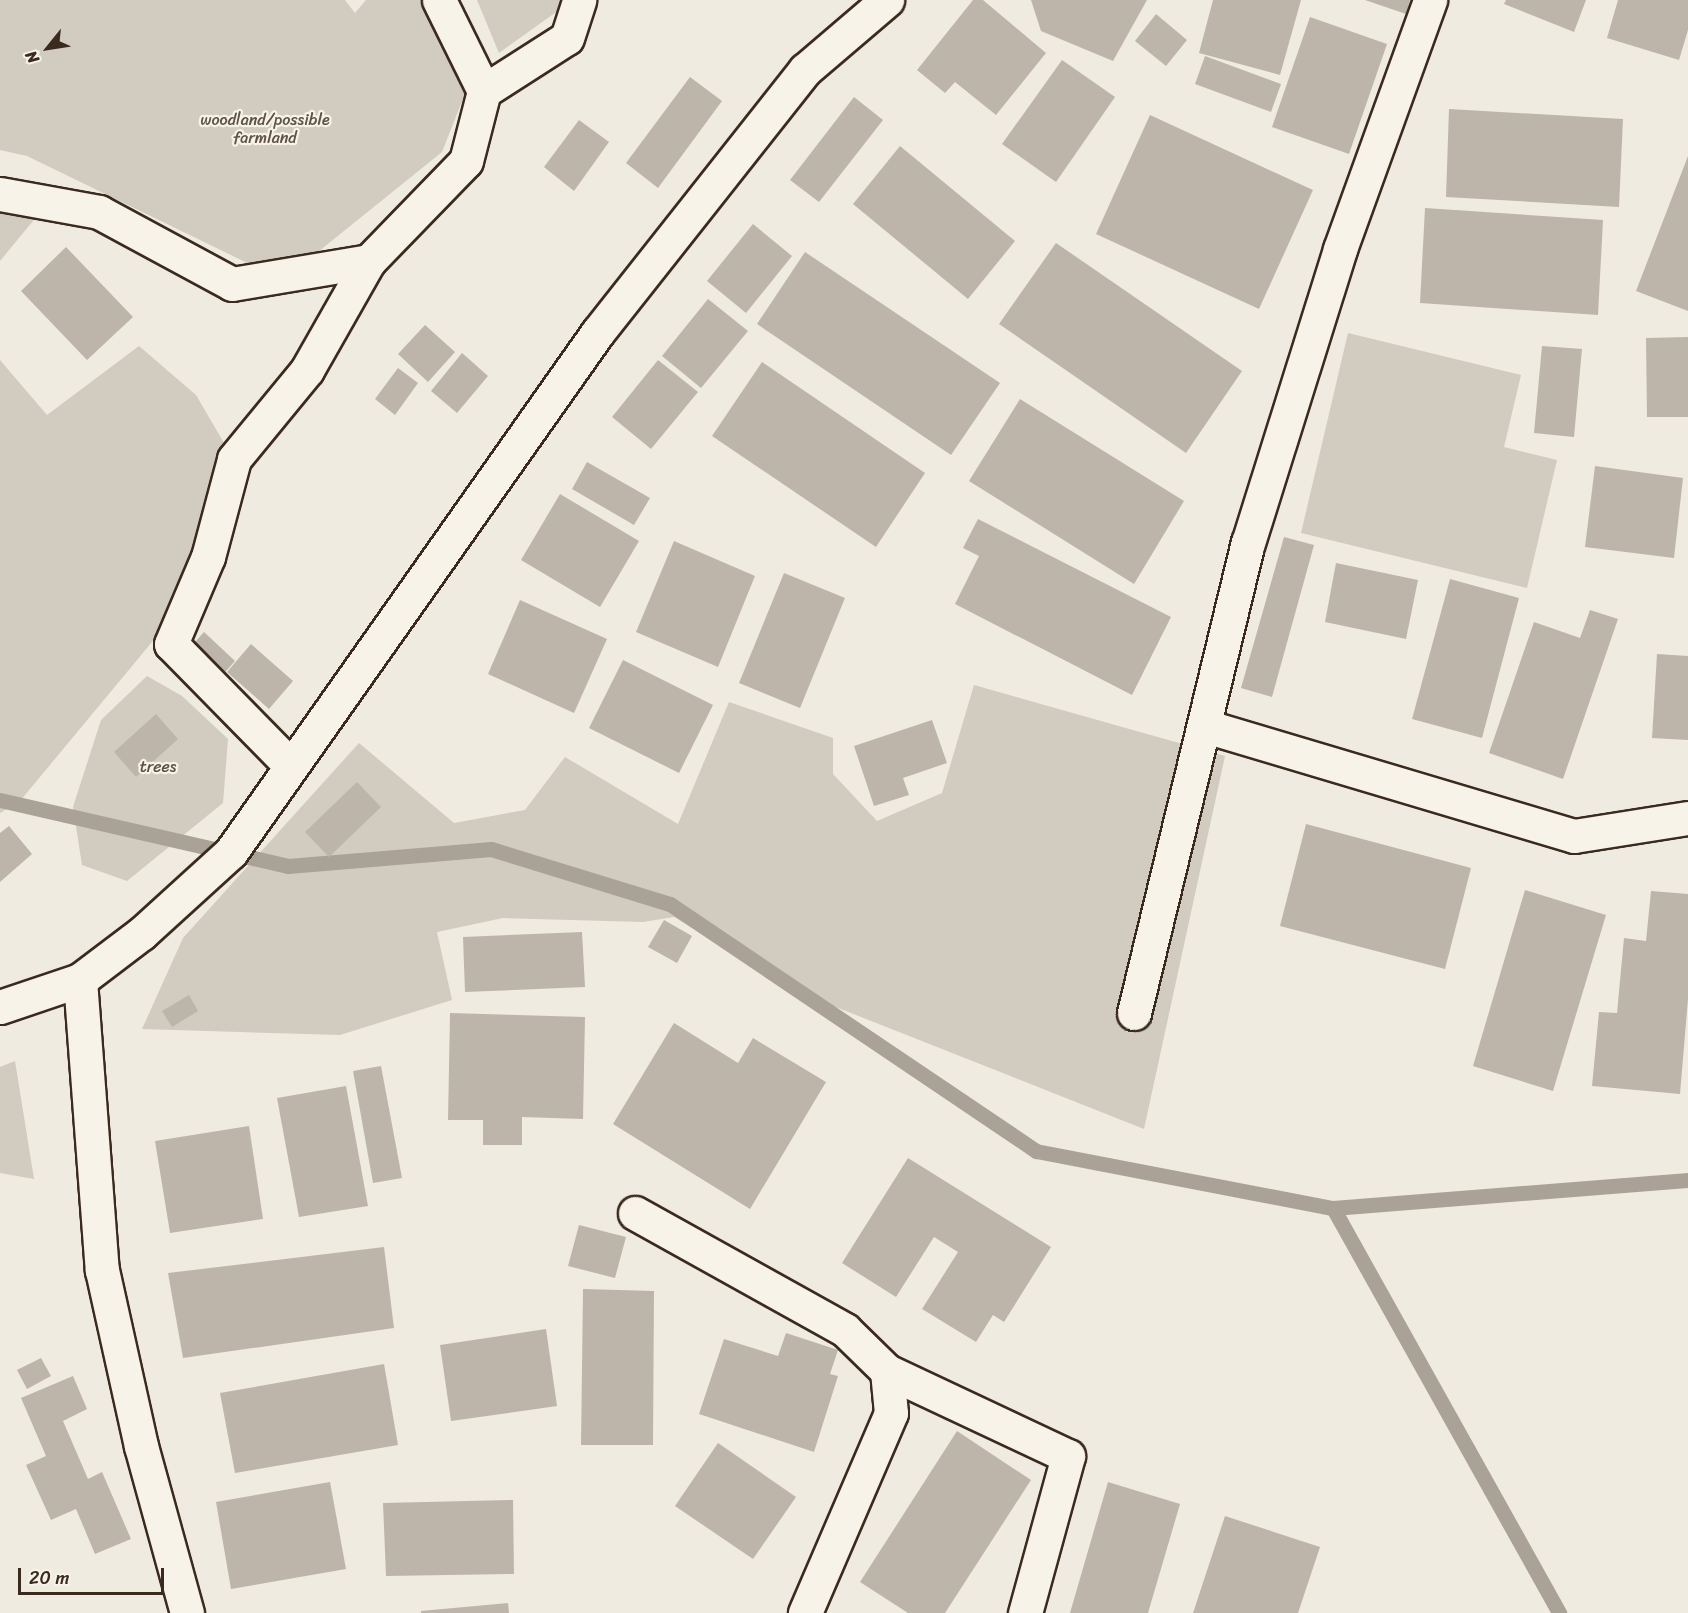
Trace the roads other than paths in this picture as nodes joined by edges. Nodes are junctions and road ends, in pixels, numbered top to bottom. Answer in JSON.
{"nodes":[{"id":1,"x":439,"y":0,"type":"edge"},
{"id":2,"x":579,"y":0,"type":"edge"},
{"id":3,"x":887,"y":0,"type":"edge"},
{"id":4,"x":1430,"y":0,"type":"edge"},
{"id":5,"x":484,"y":91,"type":"junction"},
{"id":6,"x":0,"y":194,"type":"edge"},
{"id":7,"x":369,"y":261,"type":"junction"},
{"id":8,"x":1204,"y":726,"type":"junction"},
{"id":9,"x":291,"y":766,"type":"junction"},
{"id":10,"x":1688,"y":818,"type":"edge"},
{"id":11,"x":80,"y":980,"type":"junction"},
{"id":12,"x":0,"y":1006,"type":"edge"},
{"id":13,"x":1134,"y":1014,"type":"dead end"},
{"id":14,"x":635,"y":1213,"type":"dead end"},
{"id":15,"x":887,"y":1371,"type":"junction"},
{"id":16,"x":187,"y":1613,"type":"edge"},
{"id":17,"x":805,"y":1613,"type":"edge"},
{"id":18,"x":1025,"y":1613,"type":"edge"}],
"edges":[{"from":1,"to":5,"type":"street"},
{"from":2,"to":5,"type":"street"},
{"from":3,"to":9,"type":"street"},
{"from":4,"to":8,"type":"street"},
{"from":5,"to":7,"type":"street"},
{"from":6,"to":7,"type":"street"},
{"from":7,"to":9,"type":"street"},
{"from":8,"to":10,"type":"street"},
{"from":8,"to":13,"type":"street"},
{"from":9,"to":11,"type":"street"},
{"from":11,"to":12,"type":"street"},
{"from":11,"to":16,"type":"street"},
{"from":14,"to":15,"type":"street"},
{"from":15,"to":17,"type":"street"},
{"from":15,"to":18,"type":"street"}]}
